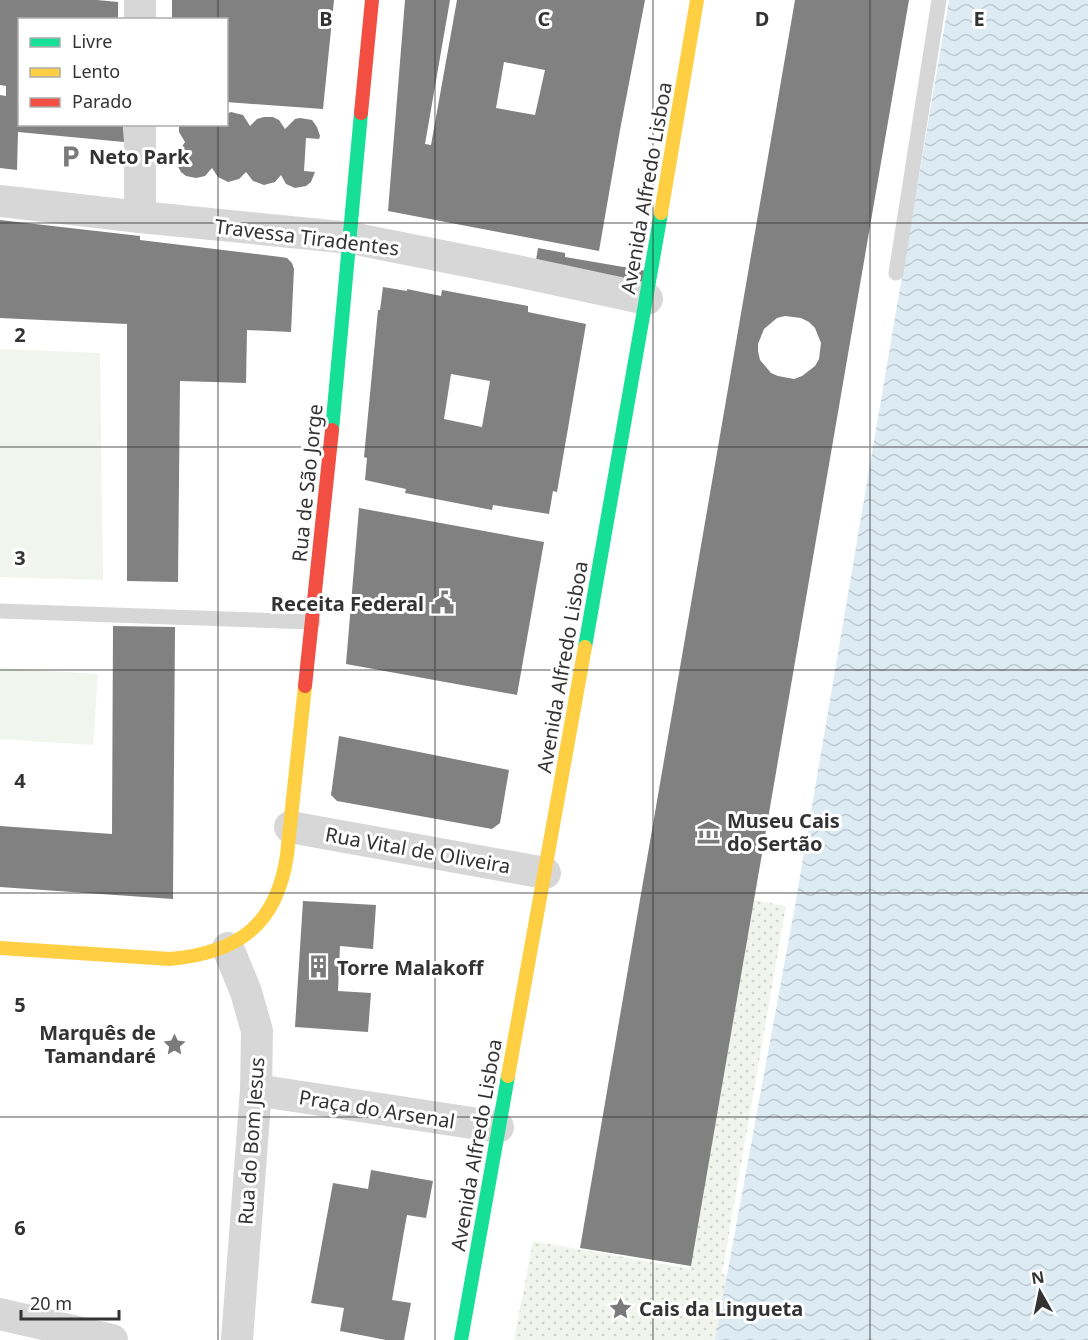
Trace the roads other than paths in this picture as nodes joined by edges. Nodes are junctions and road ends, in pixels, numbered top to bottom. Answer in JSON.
{"nodes":[{"id":1,"x":140,"y":0,"type":"edge"},
{"id":2,"x":372,"y":0,"type":"edge"},
{"id":3,"x":697,"y":0,"type":"edge"},
{"id":4,"x":939,"y":0,"type":"edge"},
{"id":5,"x":140,"y":18,"type":"edge"},
{"id":6,"x":140,"y":126,"type":"edge"},
{"id":7,"x":0,"y":201,"type":"edge"},
{"id":8,"x":140,"y":218,"type":"junction"},
{"id":9,"x":351,"y":238,"type":"junction"},
{"id":10,"x":896,"y":273,"type":"dead end"},
{"id":11,"x":647,"y":299,"type":"junction"},
{"id":12,"x":0,"y":611,"type":"edge"},
{"id":13,"x":313,"y":622,"type":"junction"},
{"id":14,"x":290,"y":827,"type":"junction"},
{"id":15,"x":545,"y":873,"type":"junction"},
{"id":16,"x":0,"y":948,"type":"edge"},
{"id":17,"x":228,"y":948,"type":"junction"},
{"id":18,"x":256,"y":1090,"type":"junction"},
{"id":19,"x":498,"y":1127,"type":"junction"},
{"id":20,"x":0,"y":1314,"type":"edge"},
{"id":21,"x":78,"y":1336,"type":"edge"},
{"id":22,"x":112,"y":1340,"type":"edge"},
{"id":23,"x":237,"y":1340,"type":"edge"},
{"id":24,"x":461,"y":1340,"type":"edge"}],
"edges":[{"from":1,"to":5,"type":"street"},
{"from":2,"to":9,"type":"main road","name":"Rua de São Jorge"},
{"from":3,"to":11,"type":"main road","name":"Avenida Alfredo Lisboa"},
{"from":4,"to":10,"type":"lane"},
{"from":6,"to":8,"type":"street"},
{"from":7,"to":8,"type":"street","name":"Travessa Tiradentes"},
{"from":8,"to":9,"type":"street","name":"Travessa Tiradentes"},
{"from":9,"to":11,"type":"street","name":"Travessa Tiradentes"},
{"from":9,"to":13,"type":"main road","name":"Rua de São Jorge"},
{"from":11,"to":15,"type":"main road","name":"Avenida Alfredo Lisboa"},
{"from":12,"to":13,"type":"lane"},
{"from":13,"to":14,"type":"main road","name":"Rua de São Jorge"},
{"from":14,"to":15,"type":"street","name":"Rua Vital de Oliveira"},
{"from":14,"to":17,"type":"main road","name":"Rua de São Jorge"},
{"from":15,"to":19,"type":"main road","name":"Avenida Alfredo Lisboa"},
{"from":16,"to":17,"type":"main road"},
{"from":17,"to":18,"type":"street","name":"Rua do Bom Jesus"},
{"from":18,"to":19,"type":"street","name":"Praça do Arsenal"},
{"from":18,"to":23,"type":"street","name":"Rua do Bom Jesus"},
{"from":19,"to":24,"type":"main road","name":"Avenida Alfredo Lisboa"},
{"from":20,"to":21,"type":"street"},
{"from":21,"to":22,"type":"street"}]}
